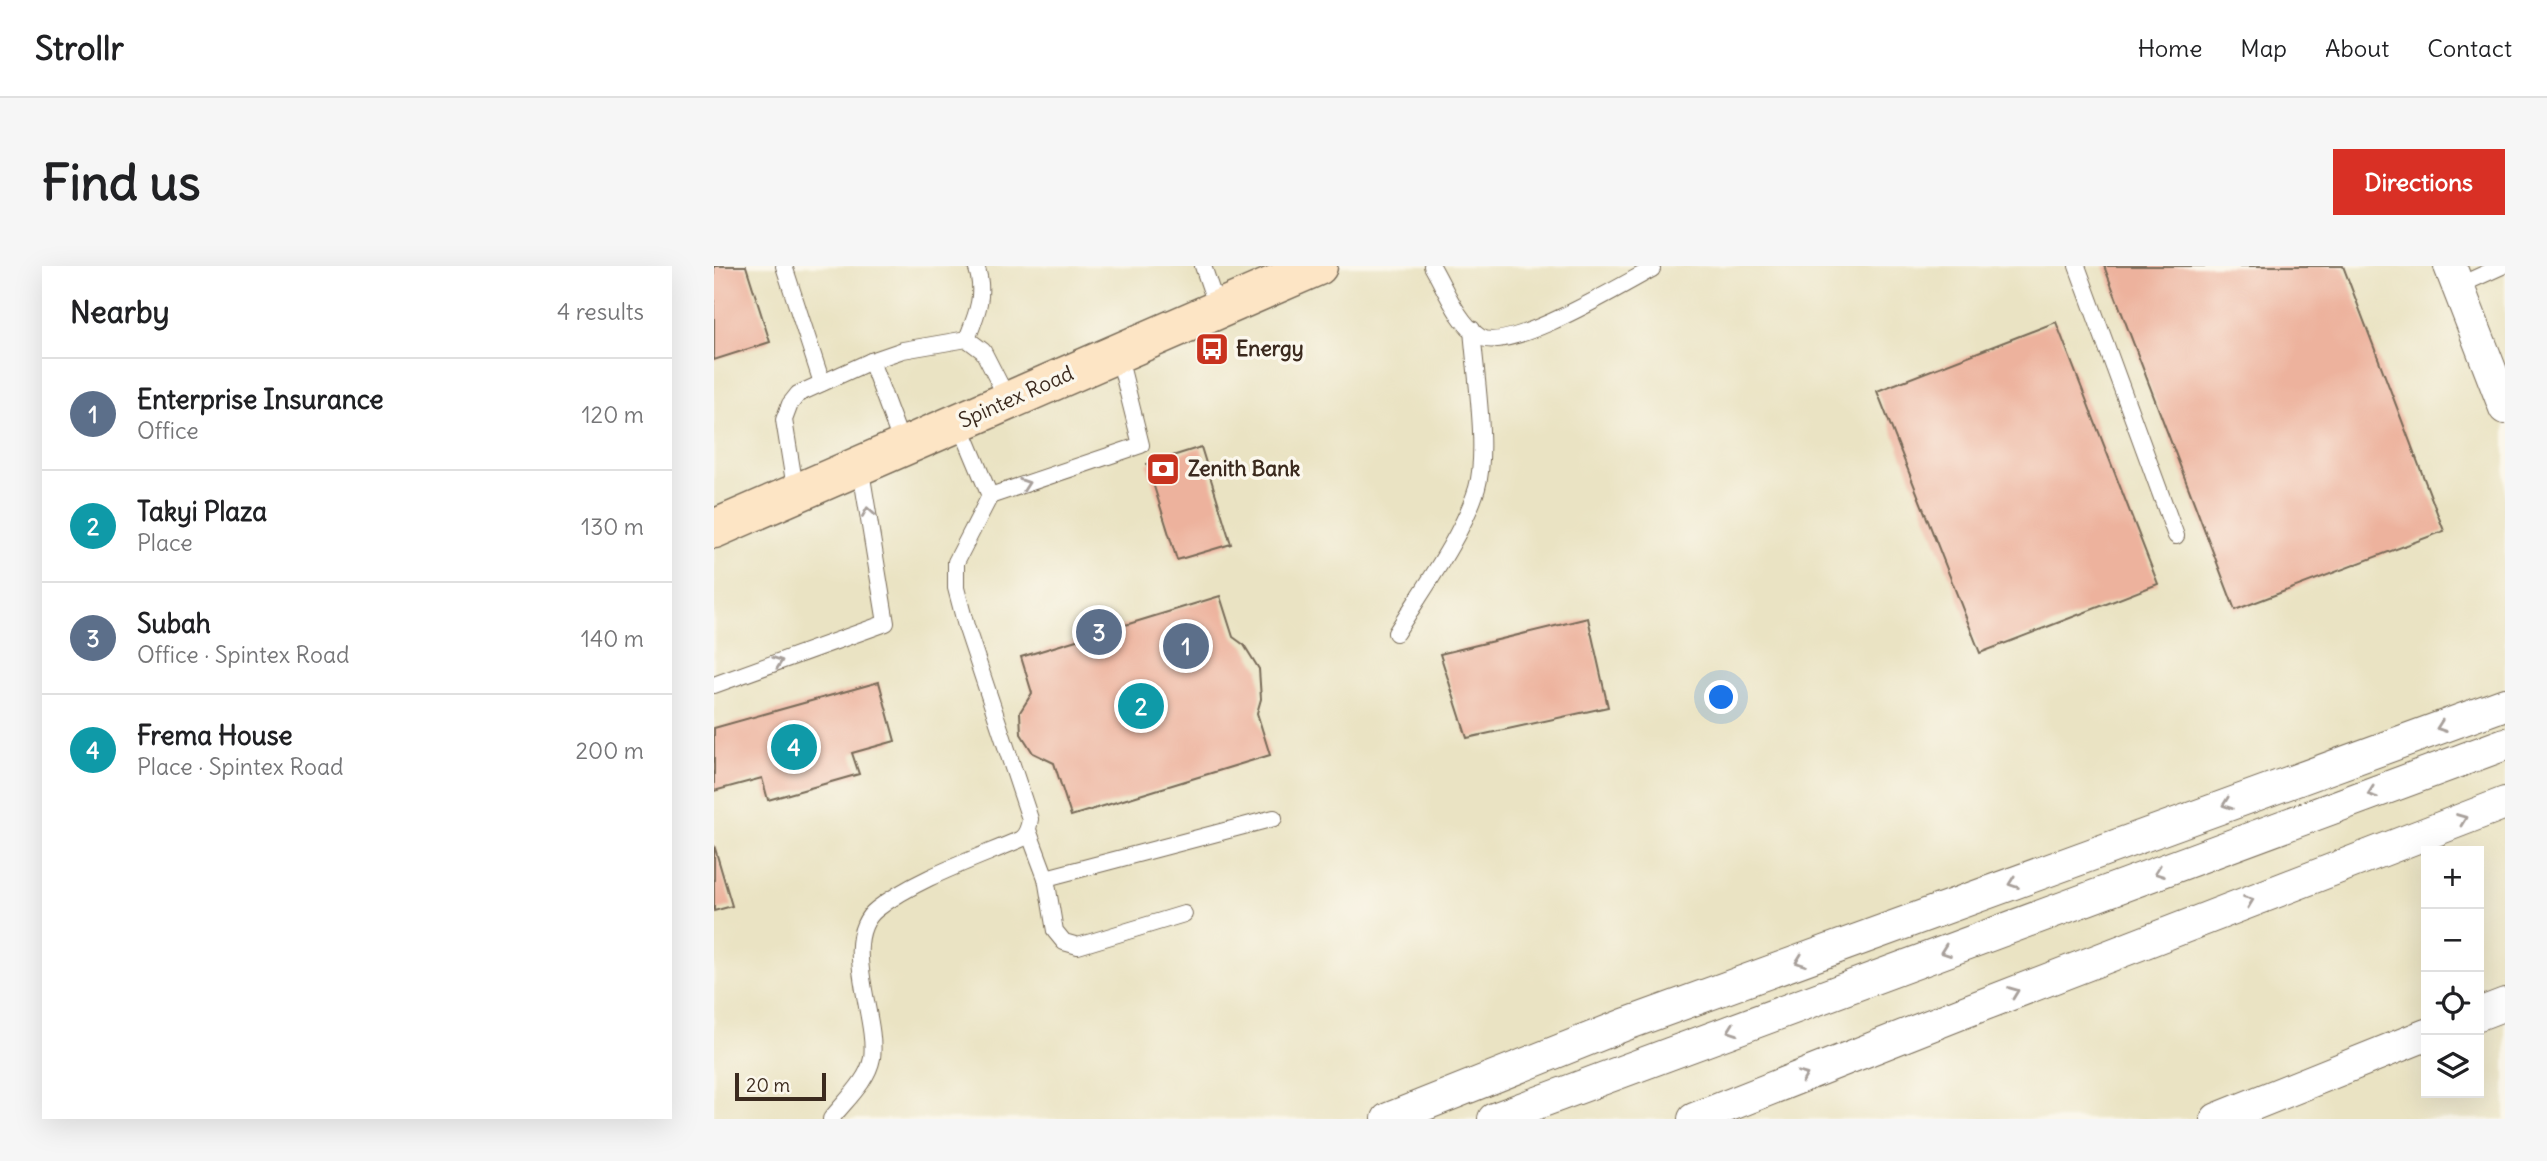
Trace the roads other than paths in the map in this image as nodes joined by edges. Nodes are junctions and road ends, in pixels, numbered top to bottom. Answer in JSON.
{"nodes":[{"id":1,"x":784,"y":266,"type":"edge"},
{"id":2,"x":976,"y":266,"type":"edge"},
{"id":3,"x":1203,"y":266,"type":"edge"},
{"id":4,"x":1318,"y":266,"type":"edge"},
{"id":5,"x":1432,"y":266,"type":"edge"},
{"id":6,"x":2077,"y":266,"type":"edge"},
{"id":7,"x":2502,"y":266,"type":"edge"},
{"id":8,"x":1652,"y":269,"type":"dead end"},
{"id":9,"x":2454,"y":276,"type":"edge"},
{"id":10,"x":1218,"y":310,"type":"junction"},
{"id":11,"x":1472,"y":329,"type":"junction"},
{"id":12,"x":967,"y":339,"type":"junction"},
{"id":13,"x":1118,"y":353,"type":"junction"},
{"id":14,"x":871,"y":361,"type":"junction"},
{"id":15,"x":822,"y":383,"type":"junction"},
{"id":16,"x":1009,"y":400,"type":"junction"},
{"id":17,"x":2505,"y":408,"type":"edge"},
{"id":18,"x":959,"y":422,"type":"junction"},
{"id":19,"x":903,"y":447,"type":"junction"},
{"id":20,"x":860,"y":466,"type":"junction"},
{"id":21,"x":796,"y":494,"type":"junction"},
{"id":22,"x":990,"y":496,"type":"junction"},
{"id":23,"x":714,"y":529,"type":"edge"},
{"id":24,"x":2176,"y":536,"type":"dead end"},
{"id":25,"x":1396,"y":633,"type":"dead end"},
{"id":26,"x":714,"y":685,"type":"edge"},
{"id":27,"x":2505,"y":704,"type":"edge"},
{"id":28,"x":2505,"y":744,"type":"edge"},
{"id":29,"x":2505,"y":803,"type":"edge"},
{"id":30,"x":1274,"y":818,"type":"dead end"},
{"id":31,"x":1028,"y":830,"type":"junction"},
{"id":32,"x":1046,"y":878,"type":"junction"},
{"id":33,"x":1184,"y":914,"type":"dead end"},
{"id":34,"x":2505,"y":1004,"type":"edge"},
{"id":35,"x":2484,"y":1012,"type":"edge"},
{"id":36,"x":2421,"y":1037,"type":"edge"},
{"id":37,"x":831,"y":1119,"type":"edge"},
{"id":38,"x":1388,"y":1119,"type":"edge"},
{"id":39,"x":1494,"y":1119,"type":"edge"},
{"id":40,"x":1694,"y":1119,"type":"edge"},
{"id":41,"x":2217,"y":1119,"type":"edge"}],
"edges":[{"from":1,"to":15,"type":"lane"},
{"from":2,"to":12,"type":"lane"},
{"from":3,"to":10,"type":"lane"},
{"from":4,"to":10,"type":"main road","name":"Spintex Road"},
{"from":5,"to":11,"type":"lane"},
{"from":6,"to":24,"type":"lane"},
{"from":7,"to":9,"type":"lane"},
{"from":8,"to":11,"type":"lane"},
{"from":9,"to":17,"type":"street"},
{"from":10,"to":13,"type":"main road","name":"Spintex Road"},
{"from":11,"to":25,"type":"lane"},
{"from":12,"to":14,"type":"lane"},
{"from":12,"to":16,"type":"lane"},
{"from":13,"to":16,"type":"main road","name":"Spintex Road"},
{"from":22,"to":13,"type":"lane","one_way":true},
{"from":14,"to":15,"type":"lane"},
{"from":14,"to":19,"type":"lane"},
{"from":15,"to":21,"type":"lane"},
{"from":16,"to":18,"type":"main road","name":"Spintex Road"},
{"from":18,"to":19,"type":"main road","name":"Spintex Road"},
{"from":18,"to":22,"type":"lane"},
{"from":19,"to":20,"type":"main road","name":"Spintex Road"},
{"from":20,"to":21,"type":"main road","name":"Spintex Road"},
{"from":26,"to":20,"type":"lane","one_way":true},
{"from":21,"to":23,"type":"main road","name":"Spintex Road"},
{"from":22,"to":31,"type":"lane"},
{"from":27,"to":38,"type":"street","one_way":true},
{"from":28,"to":39,"type":"street","one_way":true},
{"from":40,"to":29,"type":"street","one_way":true},
{"from":30,"to":32,"type":"lane"},
{"from":31,"to":32,"type":"lane"},
{"from":31,"to":37,"type":"lane"},
{"from":32,"to":33,"type":"lane"},
{"from":34,"to":35,"type":"street"},
{"from":36,"to":41,"type":"street"}]}
